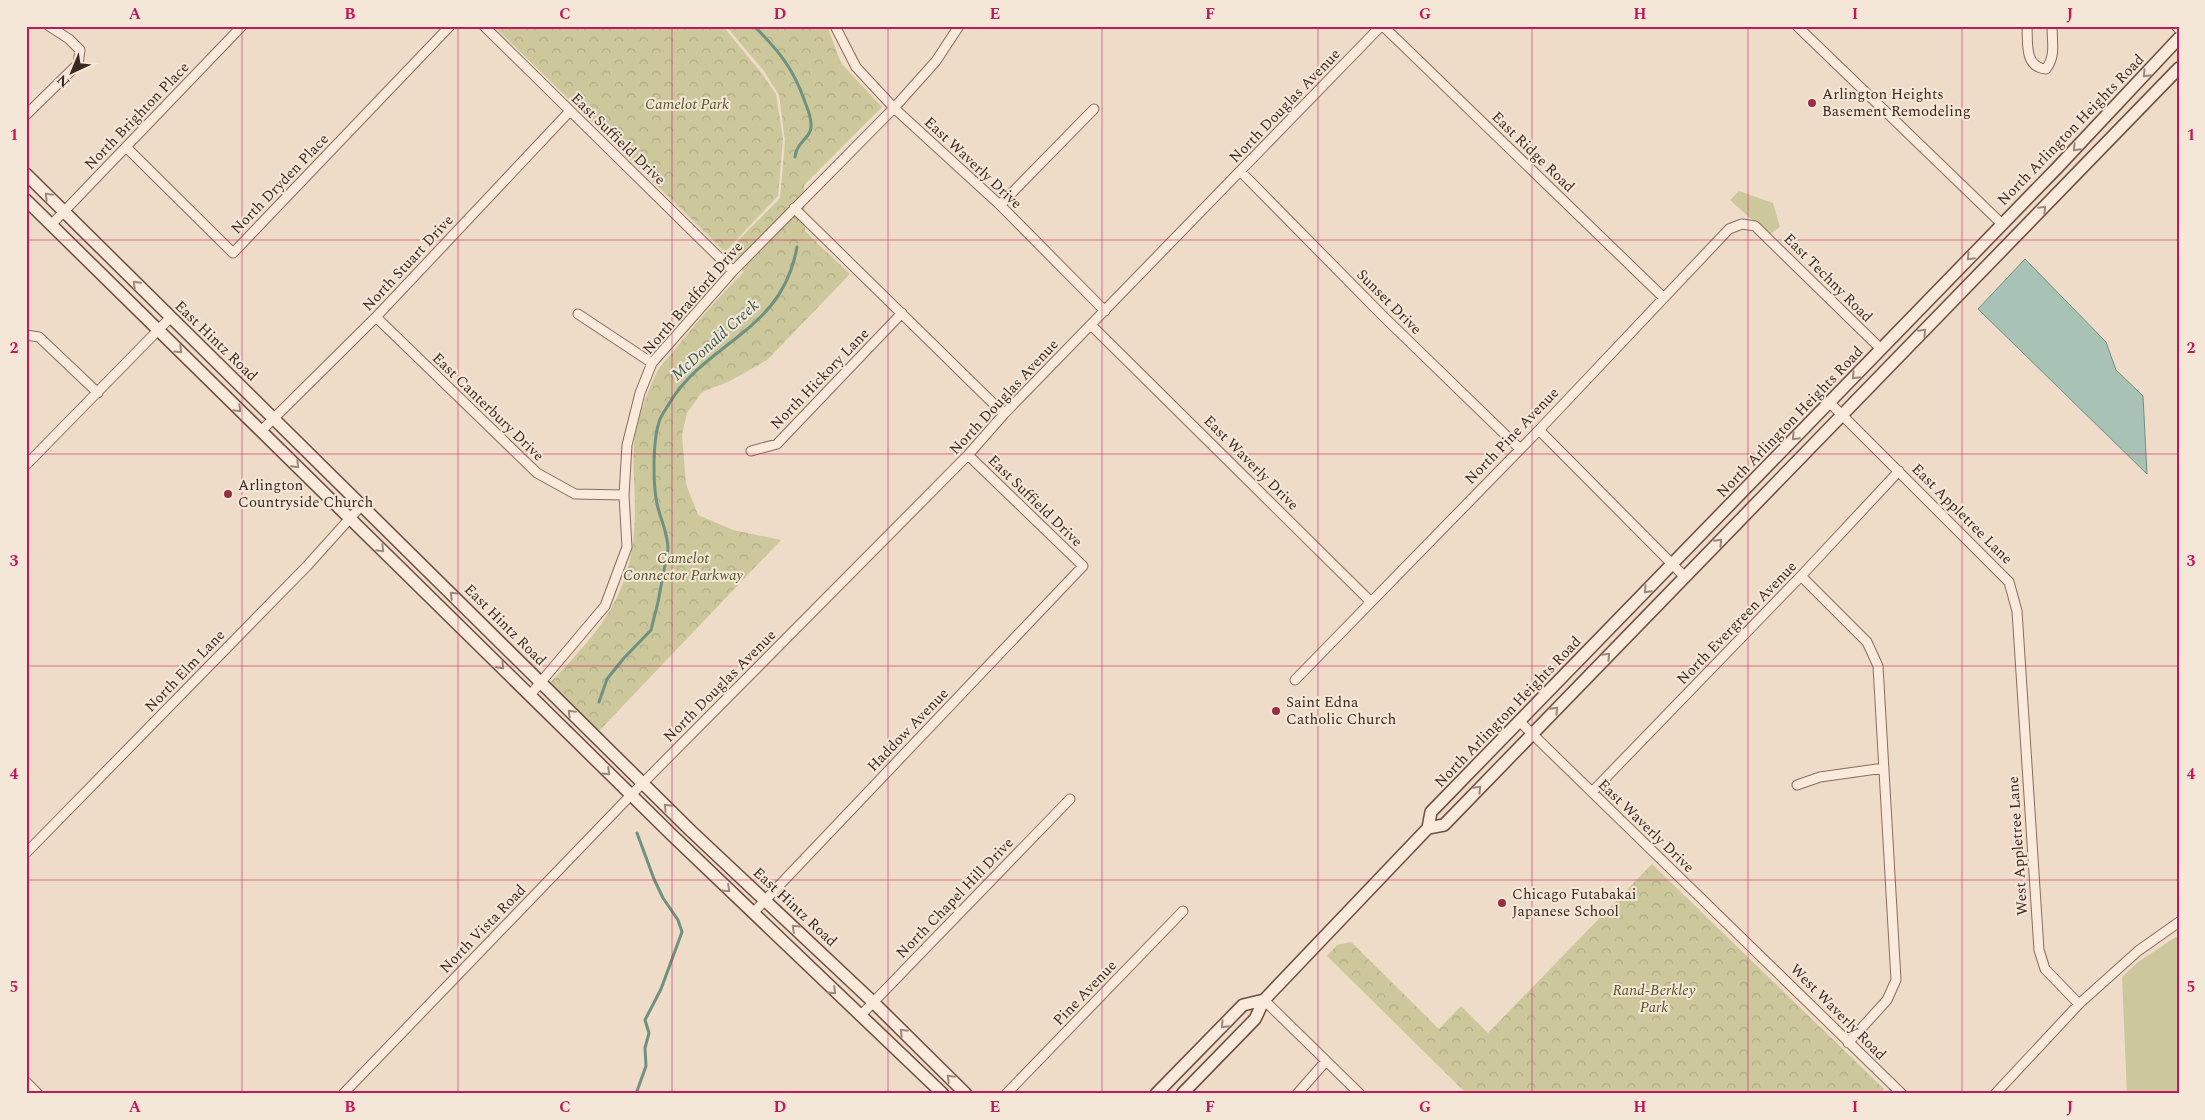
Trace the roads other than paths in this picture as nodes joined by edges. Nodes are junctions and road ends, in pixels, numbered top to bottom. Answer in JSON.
{"nodes":[{"id":1,"x":49,"y":26,"type":"edge"},
{"id":2,"x":242,"y":26,"type":"edge"},
{"id":3,"x":450,"y":26,"type":"edge"},
{"id":4,"x":484,"y":26,"type":"edge"},
{"id":5,"x":835,"y":26,"type":"edge"},
{"id":6,"x":959,"y":26,"type":"edge"},
{"id":7,"x":1382,"y":26,"type":"edge"},
{"id":8,"x":1797,"y":26,"type":"edge"},
{"id":9,"x":2027,"y":26,"type":"edge"},
{"id":10,"x":2052,"y":26,"type":"edge"},
{"id":11,"x":2176,"y":26,"type":"edge"},
{"id":12,"x":2179,"y":29,"type":"edge"},
{"id":13,"x":2179,"y":38,"type":"edge"},
{"id":14,"x":2179,"y":68,"type":"edge"},
{"id":15,"x":894,"y":108,"type":"junction"},
{"id":16,"x":1094,"y":109,"type":"dead end"},
{"id":17,"x":570,"y":111,"type":"junction"},
{"id":18,"x":26,"y":115,"type":"edge"},
{"id":19,"x":126,"y":148,"type":"junction"},
{"id":20,"x":1241,"y":172,"type":"junction"},
{"id":21,"x":26,"y":174,"type":"edge"},
{"id":22,"x":26,"y":200,"type":"edge"},
{"id":23,"x":1000,"y":205,"type":"junction"},
{"id":24,"x":794,"y":208,"type":"junction"},
{"id":25,"x":64,"y":212,"type":"junction"},
{"id":26,"x":2002,"y":224,"type":"junction"},
{"id":27,"x":51,"y":225,"type":"junction"},
{"id":28,"x":1755,"y":226,"type":"joint"},
{"id":29,"x":734,"y":271,"type":"junction"},
{"id":30,"x":1664,"y":298,"type":"junction"},
{"id":31,"x":1104,"y":311,"type":"junction"},
{"id":32,"x":902,"y":313,"type":"junction"},
{"id":33,"x":578,"y":314,"type":"dead end"},
{"id":34,"x":376,"y":317,"type":"junction"},
{"id":35,"x":170,"y":318,"type":"junction"},
{"id":36,"x":1091,"y":325,"type":"junction"},
{"id":37,"x":158,"y":331,"type":"junction"},
{"id":38,"x":26,"y":336,"type":"edge"},
{"id":39,"x":1881,"y":349,"type":"junction"},
{"id":40,"x":652,"y":363,"type":"junction"},
{"id":41,"x":98,"y":393,"type":"junction"},
{"id":42,"x":1829,"y":402,"type":"junction"},
{"id":43,"x":1004,"y":414,"type":"junction"},
{"id":44,"x":1843,"y":415,"type":"junction"},
{"id":45,"x":274,"y":418,"type":"junction"},
{"id":46,"x":1539,"y":430,"type":"junction"},
{"id":47,"x":261,"y":431,"type":"junction"},
{"id":48,"x":1519,"y":448,"type":"junction"},
{"id":49,"x":751,"y":451,"type":"dead end"},
{"id":50,"x":968,"y":456,"type":"junction"},
{"id":51,"x":26,"y":465,"type":"edge"},
{"id":52,"x":1899,"y":471,"type":"junction"},
{"id":53,"x":624,"y":495,"type":"junction"},
{"id":54,"x":361,"y":506,"type":"junction"},
{"id":55,"x":350,"y":519,"type":"junction"},
{"id":56,"x":1672,"y":564,"type":"junction"},
{"id":57,"x":1083,"y":566,"type":"joint"},
{"id":58,"x":1801,"y":576,"type":"junction"},
{"id":59,"x":1685,"y":577,"type":"junction"},
{"id":60,"x":1370,"y":600,"type":"junction"},
{"id":61,"x":2020,"y":672,"type":"joint"},
{"id":62,"x":1295,"y":680,"type":"dead end"},
{"id":63,"x":541,"y":682,"type":"junction"},
{"id":64,"x":530,"y":695,"type":"junction"},
{"id":65,"x":1519,"y":721,"type":"junction"},
{"id":66,"x":1532,"y":733,"type":"junction"},
{"id":67,"x":1884,"y":768,"type":"junction"},
{"id":68,"x":643,"y":783,"type":"junction"},
{"id":69,"x":1797,"y":785,"type":"dead end"},
{"id":70,"x":1592,"y":792,"type":"junction"},
{"id":71,"x":632,"y":795,"type":"junction"},
{"id":72,"x":1070,"y":799,"type":"dead end"},
{"id":73,"x":1428,"y":828,"type":"junction"},
{"id":74,"x":26,"y":853,"type":"edge"},
{"id":75,"x":765,"y":900,"type":"junction"},
{"id":76,"x":1183,"y":911,"type":"dead end"},
{"id":77,"x":753,"y":913,"type":"junction"},
{"id":78,"x":2179,"y":922,"type":"edge"},
{"id":79,"x":1755,"y":950,"type":"joint"},
{"id":80,"x":1264,"y":1000,"type":"junction"},
{"id":81,"x":873,"y":1002,"type":"junction"},
{"id":82,"x":2079,"y":1004,"type":"junction"},
{"id":83,"x":860,"y":1016,"type":"junction"},
{"id":84,"x":1848,"y":1043,"type":"junction"},
{"id":85,"x":1326,"y":1061,"type":"junction"},
{"id":86,"x":26,"y":1082,"type":"edge"},
{"id":87,"x":38,"y":1094,"type":"edge"},
{"id":88,"x":343,"y":1094,"type":"edge"},
{"id":89,"x":943,"y":1094,"type":"edge"},
{"id":90,"x":966,"y":1094,"type":"edge"},
{"id":91,"x":1006,"y":1094,"type":"edge"},
{"id":92,"x":1156,"y":1094,"type":"edge"},
{"id":93,"x":1182,"y":1094,"type":"edge"},
{"id":94,"x":1297,"y":1094,"type":"edge"},
{"id":95,"x":1360,"y":1094,"type":"edge"},
{"id":96,"x":1902,"y":1094,"type":"edge"},
{"id":97,"x":1995,"y":1094,"type":"edge"}],
"edges":[{"from":1,"to":18,"type":"street"},
{"from":2,"to":19,"type":"street","name":"North Brighton Place"},
{"from":3,"to":19,"type":"street","name":"North Dryden Place"},
{"from":4,"to":17,"type":"street","name":"East Suffield Drive"},
{"from":5,"to":15,"type":"street","name":"East Waverly Drive"},
{"from":6,"to":15,"type":"street","name":"North Bradford Drive"},
{"from":7,"to":20,"type":"street","name":"North Douglas Avenue"},
{"from":7,"to":30,"type":"street","name":"East Ridge Road"},
{"from":8,"to":26,"type":"street"},
{"from":9,"to":10,"type":"street"},
{"from":11,"to":12,"type":"street"},
{"from":13,"to":26,"type":"main road","name":"North Arlington Heights Road","one_way":true},
{"from":44,"to":14,"type":"main road","name":"North Arlington Heights Road","one_way":true},
{"from":15,"to":23,"type":"street","name":"East Waverly Drive"},
{"from":15,"to":24,"type":"street","name":"North Bradford Drive"},
{"from":16,"to":23,"type":"street"},
{"from":17,"to":29,"type":"street","name":"East Suffield Drive"},
{"from":17,"to":34,"type":"street","name":"North Stuart Drive"},
{"from":19,"to":25,"type":"street","name":"North Brighton Place"},
{"from":20,"to":31,"type":"street","name":"North Douglas Avenue"},
{"from":20,"to":48,"type":"street","name":"Sunset Drive"},
{"from":25,"to":21,"type":"main road","name":"East Hintz Road","one_way":true},
{"from":22,"to":27,"type":"main road"},
{"from":23,"to":31,"type":"street","name":"East Waverly Drive"},
{"from":24,"to":29,"type":"street","name":"North Bradford Drive"},
{"from":24,"to":32,"type":"street"},
{"from":25,"to":27,"type":"street","name":"North Brighton Place"},
{"from":35,"to":25,"type":"main road","name":"East Hintz Road","one_way":true},
{"from":26,"to":39,"type":"main road","name":"North Arlington Heights Road","one_way":true},
{"from":27,"to":37,"type":"main road"},
{"from":28,"to":30,"type":"street","name":"North Pine Avenue"},
{"from":28,"to":39,"type":"street","name":"East Techny Road"},
{"from":29,"to":40,"type":"street","name":"North Bradford Drive"},
{"from":30,"to":46,"type":"street","name":"North Pine Avenue"},
{"from":31,"to":36,"type":"street","name":"North Douglas Avenue"},
{"from":32,"to":43,"type":"street"},
{"from":32,"to":49,"type":"street","name":"North Hickory Lane"},
{"from":33,"to":40,"type":"street"},
{"from":34,"to":45,"type":"street","name":"North Stuart Drive"},
{"from":34,"to":53,"type":"street","name":"East Canterbury Drive"},
{"from":35,"to":37,"type":"street"},
{"from":35,"to":45,"type":"main road","name":"East Hintz Road"},
{"from":36,"to":43,"type":"street","name":"North Douglas Avenue"},
{"from":36,"to":60,"type":"street","name":"East Waverly Drive"},
{"from":37,"to":41,"type":"street"},
{"from":37,"to":47,"type":"main road","one_way":true},
{"from":38,"to":41,"type":"street"},
{"from":39,"to":42,"type":"main road","name":"North Arlington Heights Road","one_way":true},
{"from":40,"to":53,"type":"street","name":"North Bradford Drive"},
{"from":41,"to":51,"type":"street"},
{"from":42,"to":44,"type":"street","name":"East Appletree Lane"},
{"from":42,"to":56,"type":"main road","name":"North Arlington Heights Road","one_way":true},
{"from":43,"to":50,"type":"street","name":"North Douglas Avenue"},
{"from":44,"to":52,"type":"street","name":"East Appletree Lane"},
{"from":59,"to":44,"type":"main road","name":"North Arlington Heights Road","one_way":true},
{"from":45,"to":47,"type":"street","name":"North Stuart Drive"},
{"from":45,"to":54,"type":"main road","name":"East Hintz Road"},
{"from":46,"to":48,"type":"street","name":"North Pine Avenue"},
{"from":46,"to":56,"type":"street"},
{"from":47,"to":55,"type":"main road","one_way":true},
{"from":48,"to":60,"type":"street","name":"North Pine Avenue"},
{"from":50,"to":57,"type":"street","name":"East Suffield Drive"},
{"from":50,"to":68,"type":"street","name":"North Douglas Avenue"},
{"from":52,"to":58,"type":"street","name":"North Evergreen Avenue"},
{"from":52,"to":61,"type":"street","name":"East Appletree Lane"},
{"from":53,"to":63,"type":"street","name":"North Bradford Drive"},
{"from":54,"to":55,"type":"street","name":"North Elm Lane"},
{"from":63,"to":54,"type":"main road","name":"East Hintz Road","one_way":true},
{"from":55,"to":64,"type":"main road","one_way":true},
{"from":55,"to":74,"type":"street","name":"North Elm Lane"},
{"from":56,"to":59,"type":"street"},
{"from":56,"to":65,"type":"main road","name":"North Arlington Heights Road","one_way":true},
{"from":57,"to":75,"type":"street","name":"Haddow Avenue"},
{"from":58,"to":67,"type":"street"},
{"from":58,"to":70,"type":"street","name":"North Evergreen Avenue"},
{"from":66,"to":59,"type":"main road","name":"North Arlington Heights Road","one_way":true},
{"from":60,"to":62,"type":"street","name":"North Pine Avenue"},
{"from":61,"to":82,"type":"street","name":"West Appletree Lane"},
{"from":63,"to":64,"type":"street","name":"North Bradford Drive"},
{"from":68,"to":63,"type":"main road","name":"East Hintz Road","one_way":true},
{"from":64,"to":71,"type":"main road","one_way":true},
{"from":65,"to":66,"type":"street","name":"East Waverly Drive"},
{"from":65,"to":73,"type":"main road","name":"North Arlington Heights Road"},
{"from":66,"to":70,"type":"street","name":"East Waverly Drive"},
{"from":73,"to":66,"type":"main road","name":"North Arlington Heights Road","one_way":true},
{"from":67,"to":69,"type":"street"},
{"from":67,"to":84,"type":"street"},
{"from":68,"to":71,"type":"street","name":"North Vista Road"},
{"from":75,"to":68,"type":"main road","name":"East Hintz Road","one_way":true},
{"from":70,"to":79,"type":"street","name":"East Waverly Drive"},
{"from":71,"to":77,"type":"main road","one_way":true},
{"from":71,"to":88,"type":"street","name":"North Vista Road"},
{"from":72,"to":81,"type":"street","name":"North Chapel Hill Drive"},
{"from":73,"to":80,"type":"main road","name":"North Arlington Heights Road"},
{"from":75,"to":77,"type":"street","name":"Haddow Avenue"},
{"from":81,"to":75,"type":"main road","name":"East Hintz Road","one_way":true},
{"from":76,"to":91,"type":"street","name":"Pine Avenue"},
{"from":77,"to":83,"type":"main road","one_way":true},
{"from":78,"to":82,"type":"street"},
{"from":79,"to":84,"type":"street","name":"West Waverly Road"},
{"from":80,"to":85,"type":"street"},
{"from":80,"to":92,"type":"main road","name":"North Arlington Heights Road","one_way":true},
{"from":80,"to":93,"type":"main road","name":"North Arlington Heights Road"},
{"from":81,"to":83,"type":"street","name":"North Chapel Hill Drive"},
{"from":90,"to":81,"type":"main road","name":"East Hintz Road","one_way":true},
{"from":82,"to":97,"type":"street"},
{"from":83,"to":89,"type":"main road"},
{"from":84,"to":96,"type":"street","name":"West Waverly Road"},
{"from":85,"to":94,"type":"street"},
{"from":85,"to":95,"type":"street"},
{"from":86,"to":87,"type":"street"}]}
